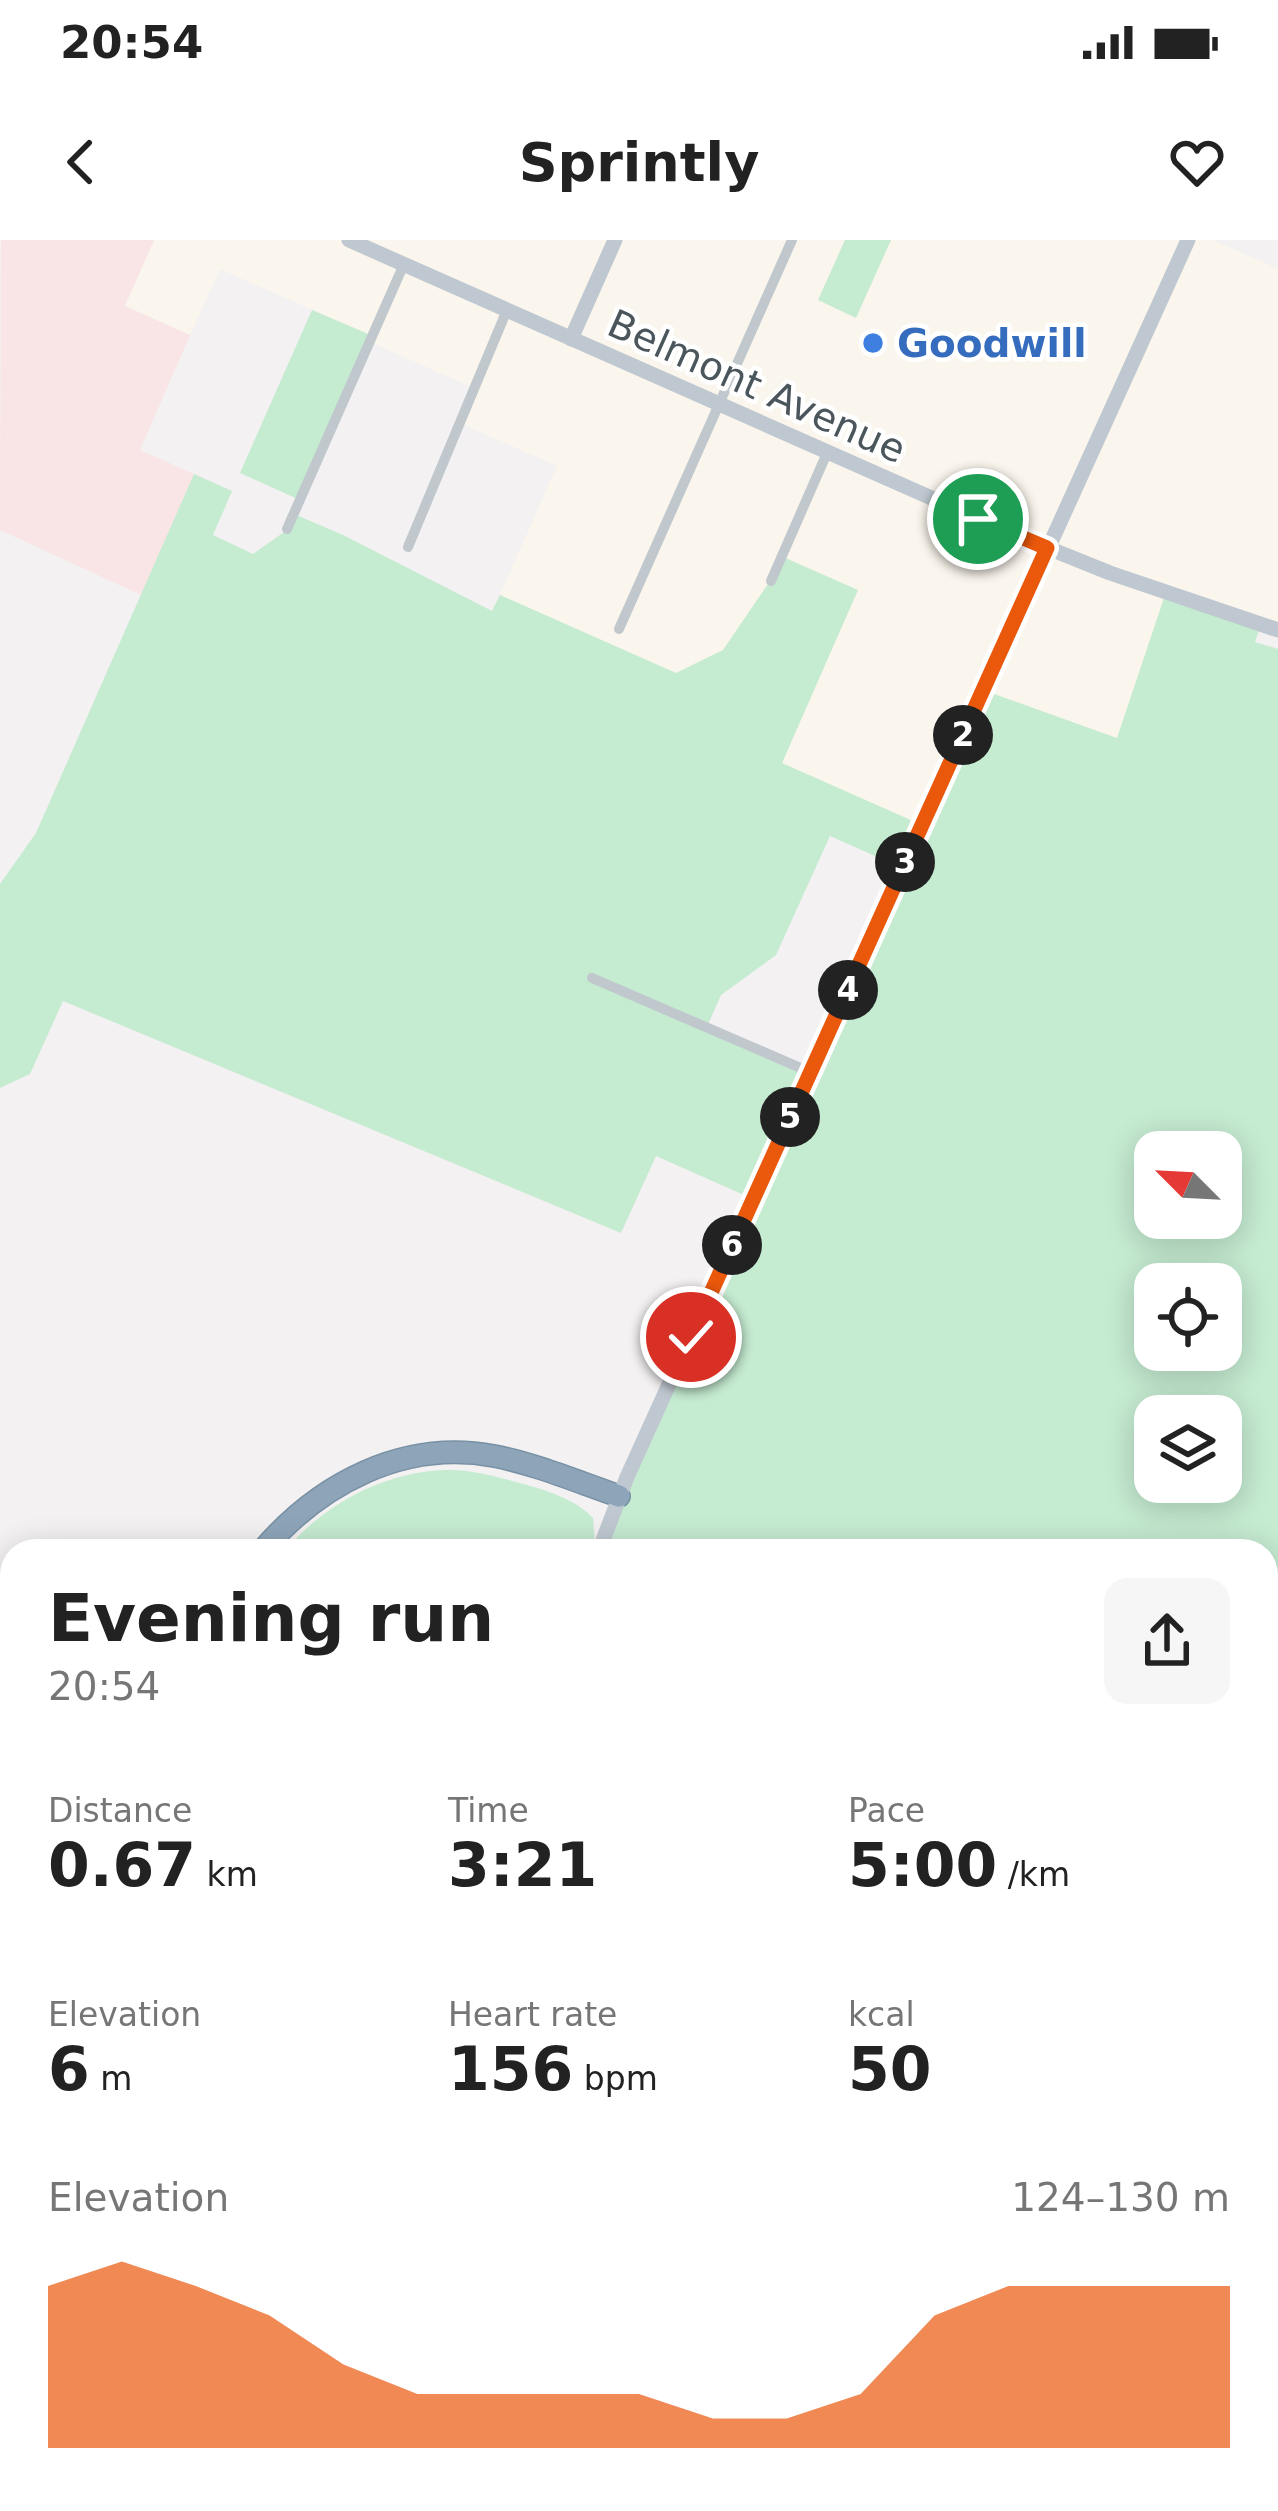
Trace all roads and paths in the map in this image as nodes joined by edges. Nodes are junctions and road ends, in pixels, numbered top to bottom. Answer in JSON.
{"nodes":[{"id":1,"x":349,"y":240,"type":"edge"},
{"id":2,"x":615,"y":240,"type":"edge"},
{"id":3,"x":793,"y":240,"type":"edge"},
{"id":4,"x":1188,"y":240,"type":"edge"},
{"id":5,"x":404,"y":265,"type":"junction"},
{"id":6,"x":507,"y":310,"type":"junction"},
{"id":7,"x":571,"y":339,"type":"junction"},
{"id":8,"x":719,"y":405,"type":"junction"},
{"id":9,"x":827,"y":453,"type":"junction"},
{"id":10,"x":287,"y":530,"type":"dead end"},
{"id":11,"x":408,"y":547,"type":"dead end"},
{"id":12,"x":1047,"y":548,"type":"junction"},
{"id":13,"x":770,"y":581,"type":"dead end"},
{"id":14,"x":619,"y":629,"type":"dead end"},
{"id":15,"x":1278,"y":630,"type":"edge"},
{"id":16,"x":592,"y":978,"type":"dead end"},
{"id":17,"x":810,"y":1072,"type":"junction"},
{"id":18,"x":616,"y":1502,"type":"junction"},
{"id":19,"x":273,"y":1539,"type":"edge"},
{"id":20,"x":289,"y":1539,"type":"edge"},
{"id":21,"x":603,"y":1539,"type":"edge"}],
"edges":[{"from":1,"to":5,"type":"main road","name":"Belmont Avenue"},
{"from":2,"to":7,"type":"main road"},
{"from":3,"to":8,"type":"street"},
{"from":4,"to":12,"type":"main road"},
{"from":5,"to":6,"type":"main road","name":"Belmont Avenue"},
{"from":5,"to":10,"type":"street"},
{"from":6,"to":7,"type":"main road","name":"Belmont Avenue"},
{"from":6,"to":11,"type":"street"},
{"from":7,"to":8,"type":"main road","name":"Belmont Avenue"},
{"from":8,"to":9,"type":"main road","name":"Belmont Avenue"},
{"from":8,"to":14,"type":"street"},
{"from":9,"to":12,"type":"main road","name":"Belmont Avenue"},
{"from":9,"to":13,"type":"street"},
{"from":12,"to":15,"type":"main road","name":"Belmont Avenue"},
{"from":12,"to":17,"type":"main road"},
{"from":16,"to":17,"type":"street"},
{"from":17,"to":18,"type":"main road"},
{"from":18,"to":19,"type":"highway"},
{"from":18,"to":20,"type":"highway"},
{"from":18,"to":21,"type":"main road"}]}
